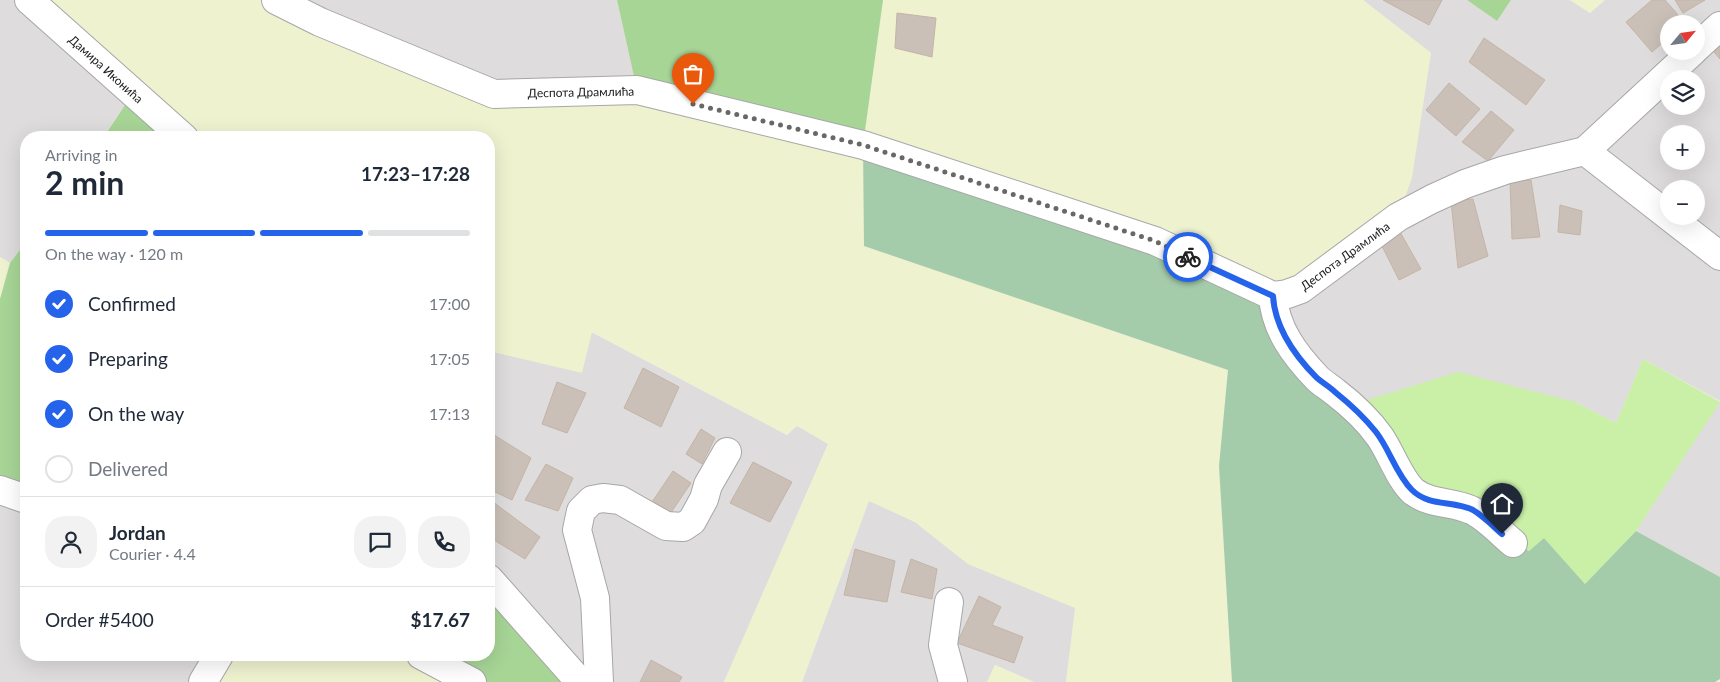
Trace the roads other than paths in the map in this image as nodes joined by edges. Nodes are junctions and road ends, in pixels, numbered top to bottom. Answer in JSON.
{"nodes":[{"id":1,"x":28,"y":0,"type":"edge"},
{"id":2,"x":276,"y":0,"type":"edge"},
{"id":3,"x":1720,"y":26,"type":"edge"},
{"id":4,"x":1705,"y":40,"type":"edge"},
{"id":5,"x":1683,"y":60,"type":"edge"},
{"id":6,"x":176,"y":131,"type":"edge"},
{"id":7,"x":1585,"y":151,"type":"junction"},
{"id":8,"x":1720,"y":256,"type":"edge"},
{"id":9,"x":1273,"y":296,"type":"junction"},
{"id":10,"x":727,"y":452,"type":"dead end"},
{"id":11,"x":0,"y":490,"type":"edge"},
{"id":12,"x":20,"y":497,"type":"edge"},
{"id":13,"x":1513,"y":543,"type":"dead end"},
{"id":14,"x":495,"y":586,"type":"edge"},
{"id":15,"x":948,"y":602,"type":"dead end"},
{"id":16,"x":215,"y":661,"type":"edge"},
{"id":17,"x":432,"y":661,"type":"edge"},
{"id":18,"x":203,"y":682,"type":"edge"},
{"id":19,"x":472,"y":682,"type":"edge"},
{"id":20,"x":580,"y":682,"type":"edge"},
{"id":21,"x":599,"y":682,"type":"edge"},
{"id":22,"x":953,"y":682,"type":"edge"}],
"edges":[{"from":1,"to":6,"type":"street","name":"Дамира Иконића"},
{"from":2,"to":9,"type":"street","name":"Деспота Драмлића"},
{"from":3,"to":4,"type":"street"},
{"from":5,"to":7,"type":"street","name":"Деспота Драмлића"},
{"from":7,"to":8,"type":"street"},
{"from":7,"to":9,"type":"street","name":"Деспота Драмлића"},
{"from":9,"to":13,"type":"street"},
{"from":10,"to":21,"type":"street"},
{"from":11,"to":12,"type":"street"},
{"from":14,"to":20,"type":"street"},
{"from":15,"to":22,"type":"street"},
{"from":16,"to":18,"type":"street"},
{"from":17,"to":19,"type":"street"}]}
